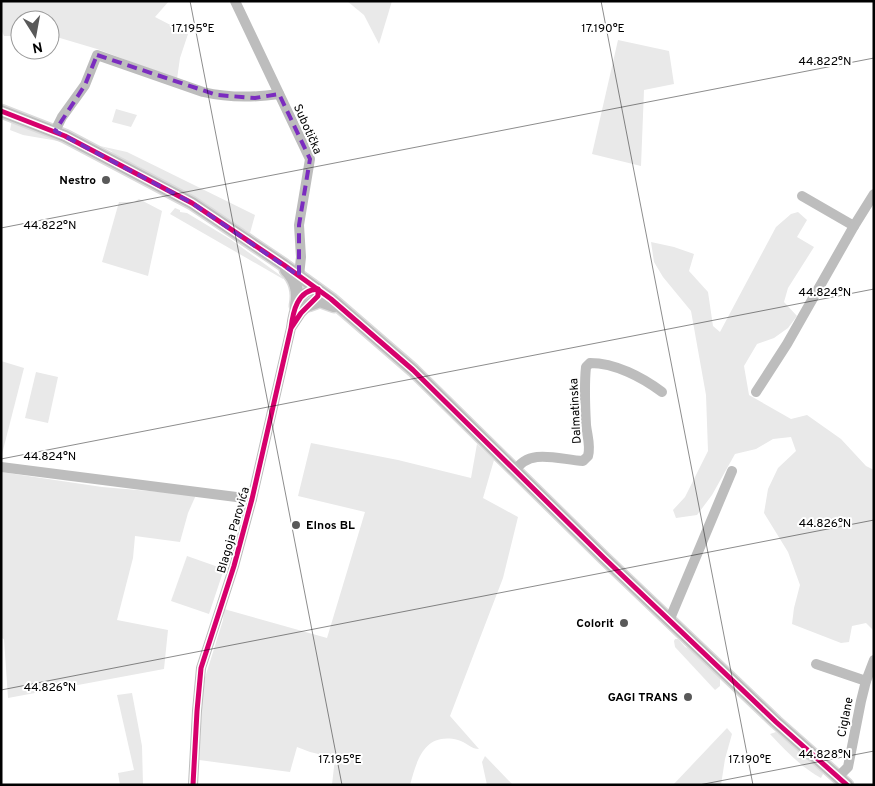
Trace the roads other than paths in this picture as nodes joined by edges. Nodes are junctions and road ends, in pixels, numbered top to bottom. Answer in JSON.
{"nodes":[{"id":1,"x":235,"y":1,"type":"edge"},
{"id":2,"x":279,"y":94,"type":"junction"},
{"id":3,"x":1,"y":111,"type":"edge"},
{"id":4,"x":55,"y":131,"type":"junction"},
{"id":5,"x":874,"y":194,"type":"edge"},
{"id":6,"x":802,"y":196,"type":"dead end"},
{"id":7,"x":854,"y":226,"type":"junction"},
{"id":8,"x":275,"y":259,"type":"junction"},
{"id":9,"x":299,"y":276,"type":"junction"},
{"id":10,"x":318,"y":290,"type":"junction"},
{"id":11,"x":302,"y":306,"type":"junction"},
{"id":12,"x":346,"y":313,"type":"junction"},
{"id":13,"x":662,"y":392,"type":"dead end"},
{"id":14,"x":756,"y":392,"type":"dead end"},
{"id":15,"x":1,"y":467,"type":"edge"},
{"id":16,"x":515,"y":471,"type":"junction"},
{"id":17,"x":732,"y":471,"type":"dead end"},
{"id":18,"x":252,"y":499,"type":"junction"},
{"id":19,"x":669,"y":620,"type":"junction"},
{"id":20,"x":874,"y":660,"type":"edge"},
{"id":21,"x":816,"y":664,"type":"dead end"},
{"id":22,"x":866,"y":681,"type":"junction"},
{"id":23,"x":842,"y":781,"type":"edge"},
{"id":24,"x":193,"y":785,"type":"edge"}],
"edges":[{"from":1,"to":2,"type":"street","name":"Subotička"},
{"from":2,"to":4,"type":"street"},
{"from":2,"to":9,"type":"street","name":"Subotička"},
{"from":3,"to":4,"type":"main road"},
{"from":4,"to":8,"type":"main road"},
{"from":5,"to":7,"type":"street"},
{"from":6,"to":7,"type":"street"},
{"from":7,"to":14,"type":"street"},
{"from":8,"to":9,"type":"main road"},
{"from":8,"to":11,"type":"main road"},
{"from":9,"to":10,"type":"main road"},
{"from":10,"to":11,"type":"street"},
{"from":10,"to":12,"type":"main road"},
{"from":11,"to":12,"type":"main road"},
{"from":11,"to":18,"type":"street","name":"Blagoja Parovića"},
{"from":12,"to":16,"type":"main road"},
{"from":13,"to":16,"type":"street","name":"Dalmatinska"},
{"from":15,"to":18,"type":"street"},
{"from":16,"to":19,"type":"main road"},
{"from":17,"to":19,"type":"street"},
{"from":18,"to":24,"type":"street","name":"Blagoja Parovića"},
{"from":19,"to":23,"type":"main road"},
{"from":20,"to":22,"type":"street","name":"Ciglane"},
{"from":21,"to":22,"type":"street"},
{"from":22,"to":23,"type":"street","name":"Ciglane"}]}
